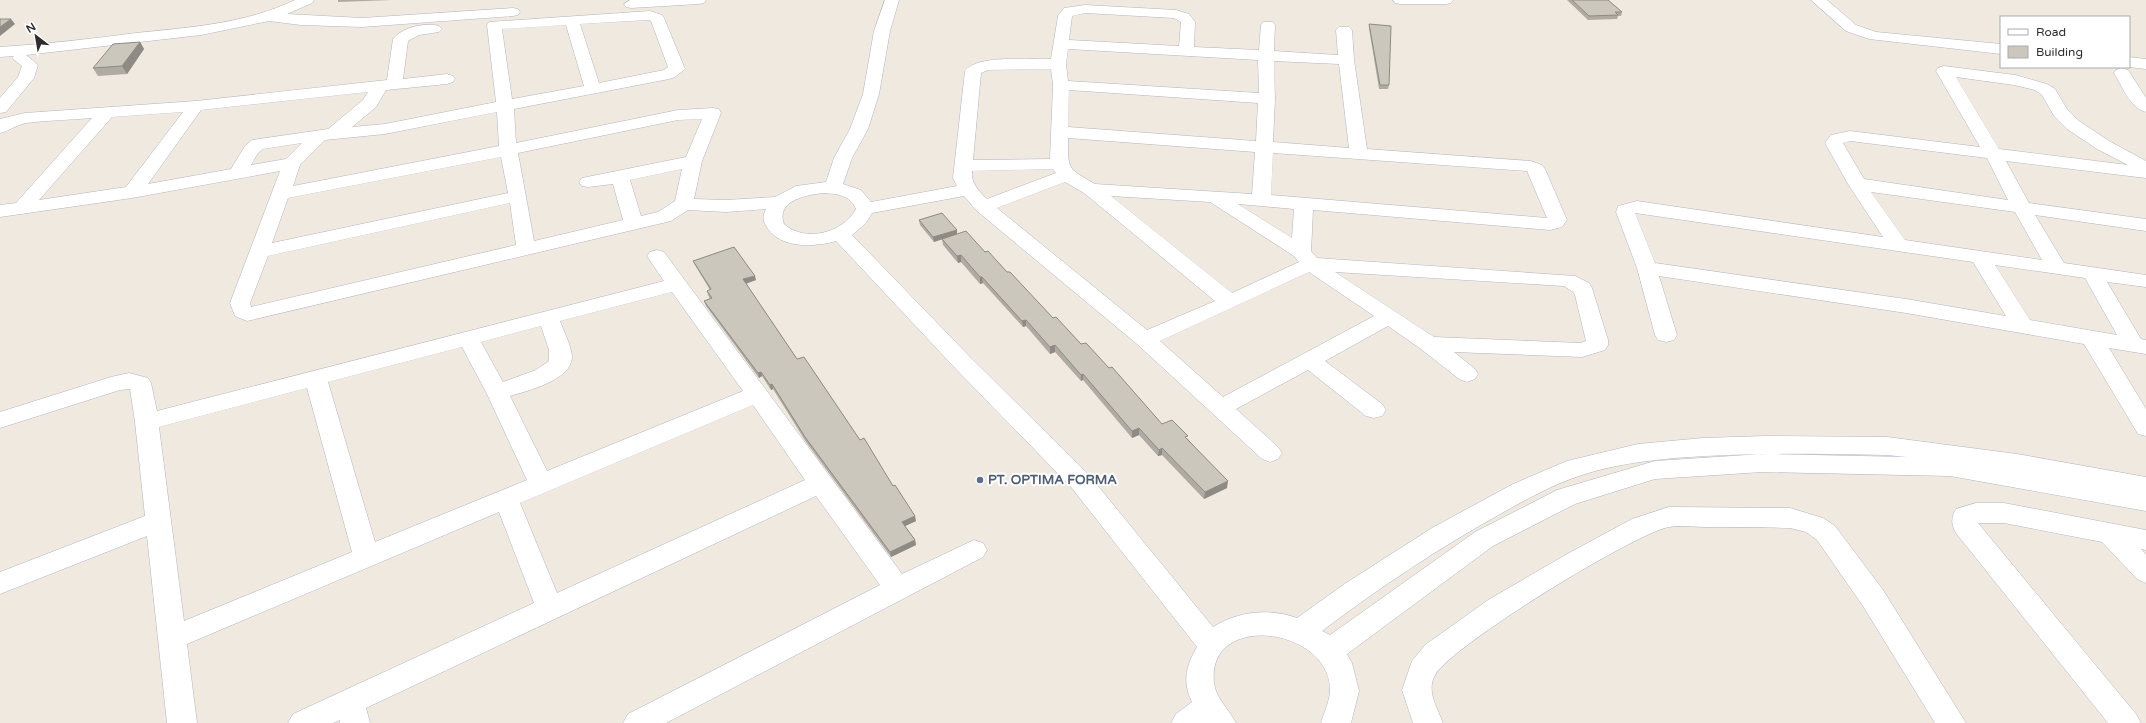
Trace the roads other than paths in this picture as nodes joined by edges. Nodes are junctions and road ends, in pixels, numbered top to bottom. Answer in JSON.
{"nodes":[{"id":1,"x":307,"y":0,"type":"edge"},
{"id":2,"x":699,"y":0,"type":"edge"},
{"id":3,"x":892,"y":0,"type":"edge"},
{"id":4,"x":1400,"y":0,"type":"edge"},
{"id":5,"x":1446,"y":0,"type":"edge"},
{"id":6,"x":1818,"y":0,"type":"edge"},
{"id":7,"x":509,"y":6,"type":"edge"},
{"id":8,"x":271,"y":17,"type":"junction"},
{"id":9,"x":572,"y":20,"type":"junction"},
{"id":10,"x":494,"y":25,"type":"junction"},
{"id":11,"x":1268,"y":25,"type":"dead end"},
{"id":12,"x":1344,"y":30,"type":"dead end"},
{"id":13,"x":1061,"y":44,"type":"junction"},
{"id":14,"x":2000,"y":49,"type":"edge"},
{"id":15,"x":0,"y":52,"type":"edge"},
{"id":16,"x":1186,"y":52,"type":"junction"},
{"id":17,"x":27,"y":54,"type":"junction"},
{"id":18,"x":1266,"y":55,"type":"junction"},
{"id":19,"x":1346,"y":60,"type":"junction"},
{"id":20,"x":1058,"y":64,"type":"junction"},
{"id":21,"x":2146,"y":64,"type":"edge"},
{"id":22,"x":0,"y":65,"type":"edge"},
{"id":23,"x":2130,"y":67,"type":"edge"},
{"id":24,"x":2126,"y":68,"type":"edge"},
{"id":25,"x":447,"y":79,"type":"dead end"},
{"id":26,"x":387,"y":85,"type":"junction"},
{"id":27,"x":1061,"y":85,"type":"junction"},
{"id":28,"x":593,"y":88,"type":"junction"},
{"id":29,"x":720,"y":97,"type":"dead end"},
{"id":30,"x":1267,"y":99,"type":"junction"},
{"id":31,"x":2143,"y":102,"type":"edge"},
{"id":32,"x":370,"y":104,"type":"junction"},
{"id":33,"x":505,"y":105,"type":"junction"},
{"id":34,"x":196,"y":106,"type":"junction"},
{"id":35,"x":0,"y":108,"type":"edge"},
{"id":36,"x":107,"y":112,"type":"junction"},
{"id":37,"x":713,"y":113,"type":"junction"},
{"id":38,"x":0,"y":128,"type":"edge"},
{"id":39,"x":385,"y":129,"type":"junction"},
{"id":40,"x":1060,"y":132,"type":"junction"},
{"id":41,"x":326,"y":135,"type":"junction"},
{"id":42,"x":1265,"y":147,"type":"junction"},
{"id":43,"x":508,"y":150,"type":"junction"},
{"id":44,"x":1359,"y":154,"type":"junction"},
{"id":45,"x":1994,"y":155,"type":"junction"},
{"id":46,"x":693,"y":161,"type":"junction"},
{"id":47,"x":292,"y":163,"type":"junction"},
{"id":48,"x":964,"y":166,"type":"junction"},
{"id":49,"x":2146,"y":168,"type":"edge"},
{"id":50,"x":1063,"y":170,"type":"junction"},
{"id":51,"x":238,"y":172,"type":"junction"},
{"id":52,"x":2146,"y":174,"type":"edge"},
{"id":53,"x":620,"y":177,"type":"junction"},
{"id":54,"x":588,"y":182,"type":"dead end"},
{"id":55,"x":1857,"y":184,"type":"junction"},
{"id":56,"x":833,"y":187,"type":"junction"},
{"id":57,"x":1091,"y":189,"type":"junction"},
{"id":58,"x":968,"y":190,"type":"junction"},
{"id":59,"x":132,"y":192,"type":"junction"},
{"id":60,"x":281,"y":194,"type":"junction"},
{"id":61,"x":518,"y":196,"type":"junction"},
{"id":62,"x":1216,"y":198,"type":"junction"},
{"id":63,"x":1261,"y":200,"type":"junction"},
{"id":64,"x":780,"y":202,"type":"junction"},
{"id":65,"x":684,"y":204,"type":"junction"},
{"id":66,"x":1304,"y":204,"type":"junction"},
{"id":67,"x":984,"y":207,"type":"junction"},
{"id":68,"x":22,"y":208,"type":"junction"},
{"id":69,"x":2022,"y":208,"type":"junction"},
{"id":70,"x":865,"y":209,"type":"junction"},
{"id":71,"x":0,"y":211,"type":"edge"},
{"id":72,"x":634,"y":223,"type":"junction"},
{"id":73,"x":2146,"y":225,"type":"edge"},
{"id":74,"x":840,"y":234,"type":"junction"},
{"id":75,"x":1898,"y":244,"type":"junction"},
{"id":76,"x":526,"y":250,"type":"junction"},
{"id":77,"x":261,"y":251,"type":"junction"},
{"id":78,"x":657,"y":256,"type":"dead end"},
{"id":79,"x":1979,"y":256,"type":"junction"},
{"id":80,"x":1306,"y":258,"type":"junction"},
{"id":81,"x":2056,"y":267,"type":"junction"},
{"id":82,"x":1647,"y":268,"type":"junction"},
{"id":83,"x":2092,"y":273,"type":"junction"},
{"id":84,"x":2146,"y":281,"type":"edge"},
{"id":85,"x":678,"y":284,"type":"junction"},
{"id":86,"x":1230,"y":302,"type":"junction"},
{"id":87,"x":1390,"y":316,"type":"junction"},
{"id":88,"x":548,"y":318,"type":"junction"},
{"id":89,"x":2023,"y":326,"type":"junction"},
{"id":90,"x":1666,"y":335,"type":"dead end"},
{"id":91,"x":2092,"y":338,"type":"junction"},
{"id":92,"x":468,"y":339,"type":"junction"},
{"id":93,"x":1145,"y":339,"type":"junction"},
{"id":94,"x":1429,"y":344,"type":"junction"},
{"id":95,"x":2140,"y":346,"type":"edge"},
{"id":96,"x":1309,"y":358,"type":"junction"},
{"id":97,"x":1467,"y":374,"type":"dead end"},
{"id":98,"x":316,"y":378,"type":"junction"},
{"id":99,"x":497,"y":392,"type":"junction"},
{"id":100,"x":757,"y":394,"type":"junction"},
{"id":101,"x":1220,"y":408,"type":"junction"},
{"id":102,"x":1374,"y":410,"type":"dead end"},
{"id":103,"x":0,"y":420,"type":"edge"},
{"id":104,"x":147,"y":422,"type":"junction"},
{"id":105,"x":2146,"y":428,"type":"edge"},
{"id":106,"x":1270,"y":453,"type":"dead end"},
{"id":107,"x":820,"y":482,"type":"junction"},
{"id":108,"x":541,"y":484,"type":"junction"},
{"id":109,"x":2146,"y":486,"type":"edge"},
{"id":110,"x":506,"y":500,"type":"junction"},
{"id":111,"x":2146,"y":502,"type":"edge"},
{"id":112,"x":158,"y":521,"type":"junction"},
{"id":113,"x":2110,"y":533,"type":"junction"},
{"id":114,"x":2146,"y":540,"type":"edge"},
{"id":115,"x":974,"y":550,"type":"dead end"},
{"id":116,"x":366,"y":557,"type":"junction"},
{"id":117,"x":2146,"y":572,"type":"edge"},
{"id":118,"x":0,"y":583,"type":"edge"},
{"id":119,"x":898,"y":589,"type":"junction"},
{"id":120,"x":550,"y":608,"type":"junction"},
{"id":121,"x":1301,"y":630,"type":"junction"},
{"id":122,"x":172,"y":638,"type":"junction"},
{"id":123,"x":1211,"y":644,"type":"junction"},
{"id":124,"x":1329,"y":651,"type":"junction"},
{"id":125,"x":353,"y":712,"type":"edge"},
{"id":126,"x":1205,"y":718,"type":"edge"},
{"id":127,"x":182,"y":723,"type":"edge"},
{"id":128,"x":303,"y":723,"type":"edge"},
{"id":129,"x":638,"y":723,"type":"edge"},
{"id":130,"x":1336,"y":723,"type":"edge"},
{"id":131,"x":1428,"y":723,"type":"edge"},
{"id":132,"x":1951,"y":723,"type":"edge"},
{"id":133,"x":2126,"y":723,"type":"edge"}],
"edges":[{"from":1,"to":8,"type":"street"},
{"from":2,"to":7,"type":"street"},
{"from":3,"to":56,"type":"street"},
{"from":4,"to":5,"type":"street"},
{"from":6,"to":14,"type":"street"},
{"from":7,"to":8,"type":"street"},
{"from":8,"to":17,"type":"street"},
{"from":9,"to":10,"type":"street"},
{"from":9,"to":28,"type":"street"},
{"from":9,"to":28,"type":"street"},
{"from":10,"to":26,"type":"street"},
{"from":10,"to":33,"type":"street"},
{"from":11,"to":18,"type":"street"},
{"from":12,"to":19,"type":"street"},
{"from":13,"to":16,"type":"street"},
{"from":13,"to":16,"type":"street"},
{"from":13,"to":20,"type":"street"},
{"from":15,"to":17,"type":"street"},
{"from":16,"to":18,"type":"street"},
{"from":17,"to":22,"type":"street"},
{"from":17,"to":35,"type":"street"},
{"from":18,"to":19,"type":"street"},
{"from":18,"to":30,"type":"street"},
{"from":19,"to":44,"type":"street"},
{"from":20,"to":27,"type":"street"},
{"from":20,"to":48,"type":"street"},
{"from":21,"to":23,"type":"street"},
{"from":24,"to":31,"type":"street"},
{"from":25,"to":26,"type":"street"},
{"from":26,"to":32,"type":"street"},
{"from":26,"to":34,"type":"street"},
{"from":27,"to":30,"type":"street"},
{"from":27,"to":40,"type":"street"},
{"from":28,"to":33,"type":"street"},
{"from":29,"to":37,"type":"street"},
{"from":30,"to":42,"type":"street"},
{"from":32,"to":39,"type":"street"},
{"from":32,"to":41,"type":"street"},
{"from":33,"to":39,"type":"street"},
{"from":33,"to":43,"type":"street"},
{"from":34,"to":36,"type":"street"},
{"from":34,"to":59,"type":"street"},
{"from":36,"to":38,"type":"street"},
{"from":36,"to":68,"type":"street"},
{"from":37,"to":43,"type":"street"},
{"from":37,"to":46,"type":"street"},
{"from":39,"to":41,"type":"street"},
{"from":40,"to":42,"type":"street"},
{"from":40,"to":50,"type":"street"},
{"from":41,"to":47,"type":"street"},
{"from":41,"to":51,"type":"street"},
{"from":42,"to":44,"type":"street"},
{"from":42,"to":63,"type":"street"},
{"from":43,"to":60,"type":"street"},
{"from":43,"to":61,"type":"street"},
{"from":44,"to":66,"type":"street"},
{"from":45,"to":49,"type":"street"},
{"from":45,"to":52,"type":"street"},
{"from":45,"to":55,"type":"street"},
{"from":45,"to":69,"type":"street"},
{"from":46,"to":53,"type":"street"},
{"from":46,"to":65,"type":"street"},
{"from":47,"to":51,"type":"street"},
{"from":47,"to":60,"type":"street"},
{"from":48,"to":50,"type":"street"},
{"from":48,"to":58,"type":"street"},
{"from":50,"to":57,"type":"street"},
{"from":50,"to":67,"type":"street"},
{"from":51,"to":59,"type":"street"},
{"from":53,"to":54,"type":"street"},
{"from":53,"to":72,"type":"street"},
{"from":55,"to":69,"type":"street"},
{"from":55,"to":75,"type":"street"},
{"from":56,"to":64,"type":"street"},
{"from":56,"to":70,"type":"street"},
{"from":57,"to":62,"type":"street"},
{"from":57,"to":86,"type":"street"},
{"from":58,"to":67,"type":"street"},
{"from":58,"to":70,"type":"street"},
{"from":59,"to":68,"type":"street"},
{"from":60,"to":77,"type":"street"},
{"from":61,"to":76,"type":"street"},
{"from":61,"to":77,"type":"street"},
{"from":62,"to":63,"type":"street"},
{"from":62,"to":80,"type":"street"},
{"from":63,"to":66,"type":"street"},
{"from":64,"to":65,"type":"street"},
{"from":64,"to":74,"type":"street"},
{"from":65,"to":72,"type":"street"},
{"from":66,"to":80,"type":"street"},
{"from":67,"to":93,"type":"street"},
{"from":68,"to":71,"type":"street"},
{"from":69,"to":73,"type":"street"},
{"from":69,"to":81,"type":"street"},
{"from":70,"to":74,"type":"street"},
{"from":72,"to":76,"type":"street"},
{"from":74,"to":123,"type":"street"},
{"from":75,"to":79,"type":"street"},
{"from":75,"to":82,"type":"street"},
{"from":76,"to":77,"type":"street"},
{"from":78,"to":85,"type":"street"},
{"from":79,"to":81,"type":"street"},
{"from":79,"to":89,"type":"street"},
{"from":80,"to":86,"type":"street"},
{"from":80,"to":87,"type":"street"},
{"from":80,"to":94,"type":"street"},
{"from":81,"to":83,"type":"street"},
{"from":82,"to":89,"type":"street"},
{"from":82,"to":90,"type":"street"},
{"from":83,"to":84,"type":"street"},
{"from":83,"to":95,"type":"street"},
{"from":85,"to":88,"type":"street"},
{"from":85,"to":100,"type":"street"},
{"from":86,"to":93,"type":"street"},
{"from":87,"to":94,"type":"street"},
{"from":87,"to":96,"type":"street"},
{"from":88,"to":92,"type":"street"},
{"from":88,"to":99,"type":"street"},
{"from":89,"to":91,"type":"street"},
{"from":91,"to":95,"type":"street"},
{"from":91,"to":105,"type":"street"},
{"from":92,"to":98,"type":"street"},
{"from":92,"to":99,"type":"street"},
{"from":93,"to":101,"type":"street"},
{"from":94,"to":97,"type":"street"},
{"from":96,"to":101,"type":"street"},
{"from":96,"to":102,"type":"street"},
{"from":98,"to":104,"type":"street"},
{"from":98,"to":116,"type":"street"},
{"from":99,"to":108,"type":"street"},
{"from":100,"to":107,"type":"street"},
{"from":100,"to":108,"type":"street"},
{"from":101,"to":106,"type":"street"},
{"from":103,"to":104,"type":"street"},
{"from":104,"to":112,"type":"street"},
{"from":107,"to":119,"type":"street"},
{"from":107,"to":120,"type":"street"},
{"from":108,"to":110,"type":"street"},
{"from":109,"to":121,"type":"street"},
{"from":110,"to":116,"type":"street"},
{"from":110,"to":120,"type":"street"},
{"from":111,"to":124,"type":"street"},
{"from":112,"to":118,"type":"street"},
{"from":112,"to":122,"type":"street"},
{"from":113,"to":114,"type":"street"},
{"from":113,"to":117,"type":"street"},
{"from":113,"to":133,"type":"street"},
{"from":115,"to":119,"type":"street"},
{"from":116,"to":122,"type":"street"},
{"from":119,"to":129,"type":"street"},
{"from":120,"to":125,"type":"street"},
{"from":121,"to":123,"type":"street"},
{"from":121,"to":124,"type":"street"},
{"from":122,"to":127,"type":"street"},
{"from":123,"to":126,"type":"street"},
{"from":124,"to":130,"type":"street"},
{"from":125,"to":128,"type":"street"},
{"from":131,"to":132,"type":"street"}]}
